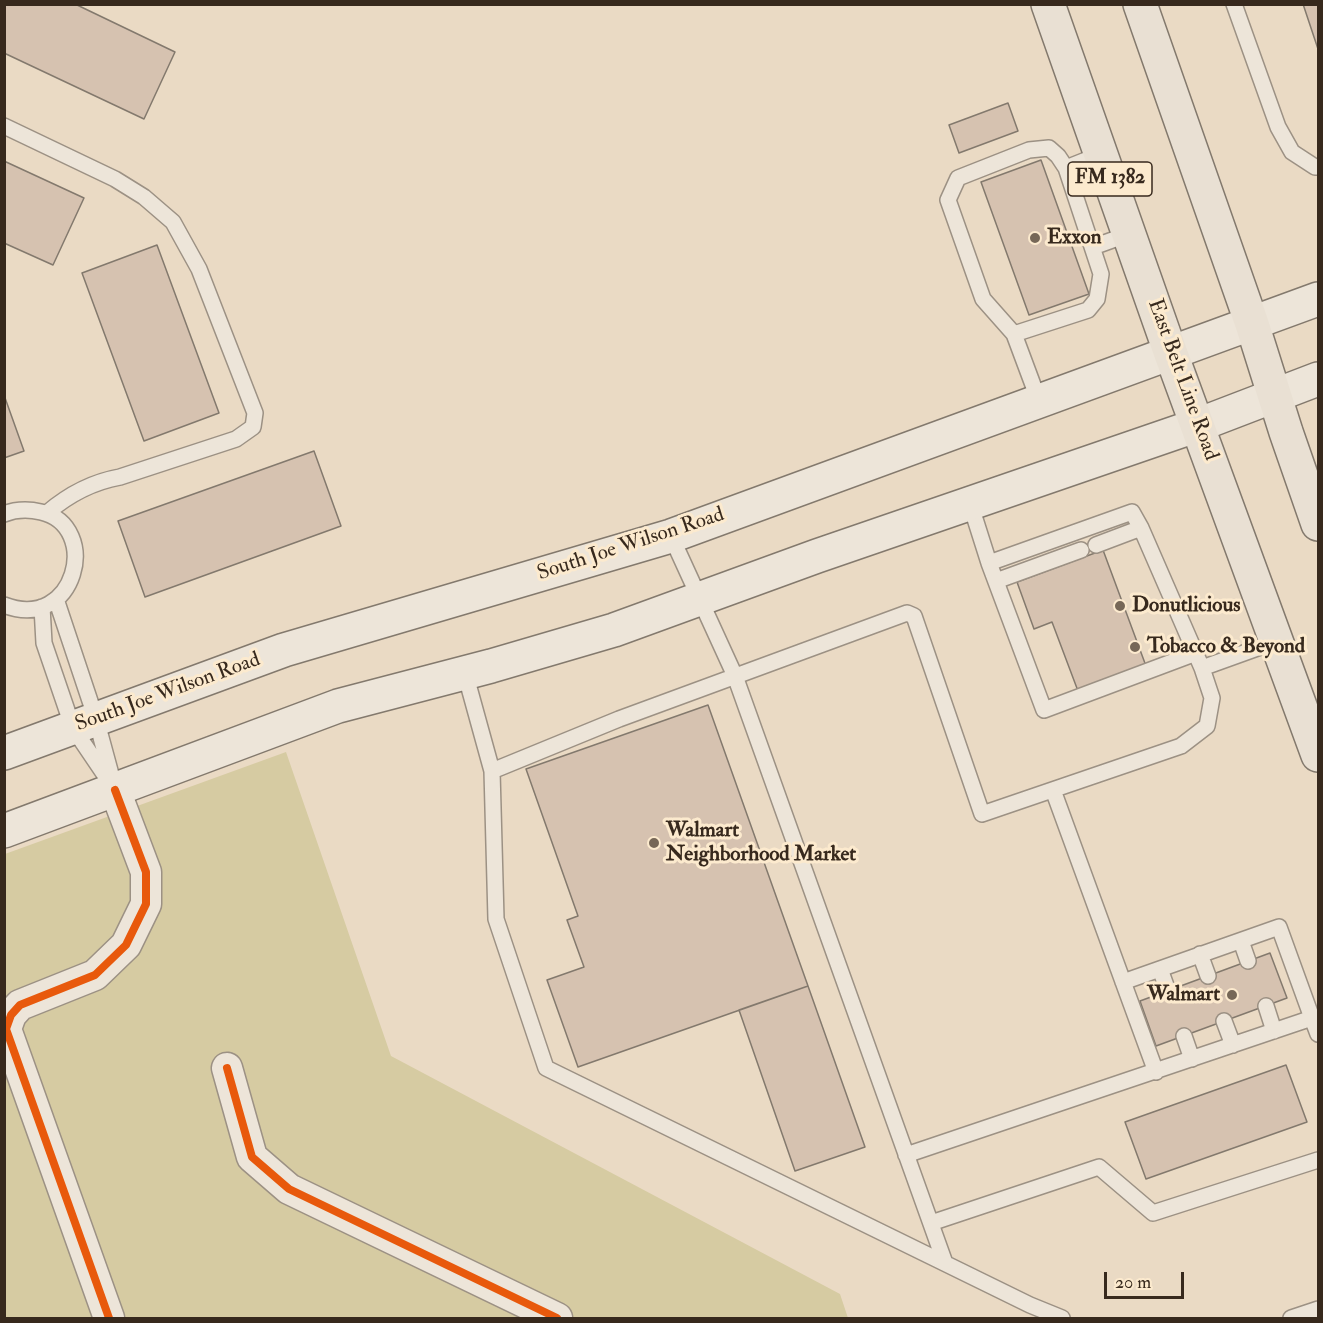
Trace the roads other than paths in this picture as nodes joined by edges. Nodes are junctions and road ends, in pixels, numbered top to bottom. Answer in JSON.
{"nodes":[{"id":1,"x":1048,"y":4,"type":"edge"},
{"id":2,"x":1140,"y":4,"type":"edge"},
{"id":3,"x":1234,"y":4,"type":"edge"},
{"id":4,"x":4,"y":126,"type":"edge"},
{"id":5,"x":1101,"y":154,"type":"junction"},
{"id":6,"x":1318,"y":167,"type":"edge"},
{"id":7,"x":1066,"y":168,"type":"junction"},
{"id":8,"x":1129,"y":234,"type":"junction"},
{"id":9,"x":1093,"y":247,"type":"junction"},
{"id":10,"x":1318,"y":299,"type":"edge"},
{"id":11,"x":1252,"y":324,"type":"junction"},
{"id":12,"x":1014,"y":334,"type":"junction"},
{"id":13,"x":1172,"y":354,"type":"junction"},
{"id":14,"x":1318,"y":379,"type":"edge"},
{"id":15,"x":1274,"y":396,"type":"junction"},
{"id":16,"x":1040,"y":401,"type":"junction"},
{"id":17,"x":1198,"y":425,"type":"junction"},
{"id":18,"x":970,"y":504,"type":"junction"},
{"id":19,"x":47,"y":513,"type":"junction"},
{"id":20,"x":4,"y":514,"type":"edge"},
{"id":21,"x":1318,"y":524,"type":"edge"},
{"id":22,"x":1141,"y":528,"type":"junction"},
{"id":23,"x":671,"y":536,"type":"junction"},
{"id":24,"x":1096,"y":545,"type":"dead end"},
{"id":25,"x":1081,"y":550,"type":"dead end"},
{"id":26,"x":989,"y":563,"type":"junction"},
{"id":27,"x":996,"y":581,"type":"junction"},
{"id":28,"x":56,"y":599,"type":"junction"},
{"id":29,"x":700,"y":599,"type":"junction"},
{"id":30,"x":4,"y":605,"type":"edge"},
{"id":31,"x":42,"y":607,"type":"junction"},
{"id":32,"x":1277,"y":641,"type":"junction"},
{"id":33,"x":1196,"y":653,"type":"junction"},
{"id":34,"x":1202,"y":668,"type":"junction"},
{"id":35,"x":465,"y":673,"type":"junction"},
{"id":36,"x":735,"y":676,"type":"junction"},
{"id":37,"x":85,"y":724,"type":"junction"},
{"id":38,"x":4,"y":753,"type":"edge"},
{"id":39,"x":1318,"y":755,"type":"edge"},
{"id":40,"x":492,"y":771,"type":"junction"},
{"id":41,"x":115,"y":790,"type":"junction"},
{"id":42,"x":1053,"y":790,"type":"junction"},
{"id":43,"x":4,"y":831,"type":"edge"},
{"id":44,"x":1241,"y":940,"type":"junction"},
{"id":45,"x":1200,"y":954,"type":"junction"},
{"id":46,"x":1248,"y":961,"type":"dead end"},
{"id":47,"x":1160,"y":969,"type":"junction"},
{"id":48,"x":1208,"y":976,"type":"dead end"},
{"id":49,"x":1123,"y":982,"type":"junction"},
{"id":50,"x":1168,"y":991,"type":"dead end"},
{"id":51,"x":1266,"y":1006,"type":"dead end"},
{"id":52,"x":1312,"y":1018,"type":"junction"},
{"id":53,"x":1224,"y":1021,"type":"dead end"},
{"id":54,"x":1274,"y":1031,"type":"junction"},
{"id":55,"x":1318,"y":1034,"type":"edge"},
{"id":56,"x":1184,"y":1036,"type":"dead end"},
{"id":57,"x":1233,"y":1045,"type":"junction"},
{"id":58,"x":1192,"y":1059,"type":"junction"},
{"id":59,"x":226,"y":1068,"type":"dead end"},
{"id":60,"x":1155,"y":1072,"type":"junction"},
{"id":61,"x":906,"y":1155,"type":"junction"},
{"id":62,"x":1318,"y":1160,"type":"edge"},
{"id":63,"x":931,"y":1223,"type":"junction"},
{"id":64,"x":945,"y":1263,"type":"junction"},
{"id":65,"x":1318,"y":1309,"type":"edge"},
{"id":66,"x":551,"y":1317,"type":"edge"},
{"id":67,"x":109,"y":1318,"type":"edge"},
{"id":68,"x":1062,"y":1318,"type":"edge"},
{"id":69,"x":1291,"y":1318,"type":"edge"}],
"edges":[{"from":1,"to":5,"type":"main road","name":"East Belt Line Road","number":"FM 1382"},
{"from":2,"to":11,"type":"main road"},
{"from":3,"to":6,"type":"lane"},
{"from":4,"to":19,"type":"lane"},
{"from":5,"to":7,"type":"lane"},
{"from":5,"to":8,"type":"main road","name":"East Belt Line Road","number":"FM 1382"},
{"from":7,"to":9,"type":"lane"},
{"from":7,"to":12,"type":"lane"},
{"from":8,"to":9,"type":"lane"},
{"from":8,"to":13,"type":"main road","name":"East Belt Line Road","number":"FM 1382"},
{"from":9,"to":12,"type":"lane"},
{"from":10,"to":11,"type":"main road","name":"South Joe Wilson Road"},
{"from":11,"to":13,"type":"main road","name":"South Joe Wilson Road"},
{"from":11,"to":15,"type":"main road"},
{"from":12,"to":16,"type":"lane"},
{"from":13,"to":16,"type":"main road","name":"South Joe Wilson Road"},
{"from":13,"to":17,"type":"main road","name":"East Belt Line Road","number":"FM 1382"},
{"from":14,"to":15,"type":"main road"},
{"from":15,"to":17,"type":"main road"},
{"from":15,"to":21,"type":"main road"},
{"from":16,"to":23,"type":"main road","name":"South Joe Wilson Road"},
{"from":17,"to":18,"type":"main road"},
{"from":17,"to":32,"type":"main road","name":"East Belt Line Road","number":"FM 1382"},
{"from":18,"to":26,"type":"lane"},
{"from":18,"to":29,"type":"main road"},
{"from":19,"to":20,"type":"lane"},
{"from":19,"to":28,"type":"lane"},
{"from":22,"to":24,"type":"lane"},
{"from":22,"to":26,"type":"lane"},
{"from":22,"to":33,"type":"lane"},
{"from":23,"to":29,"type":"lane"},
{"from":23,"to":37,"type":"main road","name":"South Joe Wilson Road"},
{"from":25,"to":27,"type":"lane"},
{"from":26,"to":27,"type":"lane"},
{"from":27,"to":33,"type":"lane"},
{"from":28,"to":31,"type":"lane"},
{"from":28,"to":37,"type":"lane"},
{"from":29,"to":35,"type":"main road"},
{"from":29,"to":36,"type":"lane"},
{"from":30,"to":31,"type":"lane"},
{"from":31,"to":37,"type":"lane"},
{"from":32,"to":34,"type":"lane"},
{"from":32,"to":39,"type":"main road","name":"East Belt Line Road","number":"FM 1382"},
{"from":33,"to":34,"type":"lane"},
{"from":34,"to":42,"type":"lane"},
{"from":35,"to":40,"type":"lane"},
{"from":35,"to":41,"type":"main road"},
{"from":36,"to":40,"type":"lane"},
{"from":36,"to":42,"type":"lane"},
{"from":36,"to":61,"type":"lane"},
{"from":37,"to":38,"type":"main road","name":"South Joe Wilson Road"},
{"from":37,"to":41,"type":"lane"},
{"from":37,"to":41,"type":"lane"},
{"from":40,"to":64,"type":"lane"},
{"from":41,"to":43,"type":"main road"},
{"from":41,"to":67,"type":"street"},
{"from":42,"to":49,"type":"lane"},
{"from":44,"to":45,"type":"lane"},
{"from":44,"to":46,"type":"lane"},
{"from":44,"to":52,"type":"lane"},
{"from":45,"to":47,"type":"lane"},
{"from":45,"to":48,"type":"lane"},
{"from":47,"to":49,"type":"lane"},
{"from":47,"to":50,"type":"lane"},
{"from":49,"to":60,"type":"lane"},
{"from":51,"to":54,"type":"lane"},
{"from":52,"to":54,"type":"lane"},
{"from":52,"to":55,"type":"lane"},
{"from":53,"to":57,"type":"lane"},
{"from":54,"to":57,"type":"lane"},
{"from":56,"to":58,"type":"lane"},
{"from":57,"to":58,"type":"lane"},
{"from":58,"to":60,"type":"lane"},
{"from":59,"to":66,"type":"street"},
{"from":60,"to":61,"type":"lane"},
{"from":61,"to":63,"type":"lane"},
{"from":62,"to":63,"type":"lane"},
{"from":63,"to":64,"type":"lane"},
{"from":64,"to":68,"type":"lane"},
{"from":65,"to":69,"type":"lane"}]}
